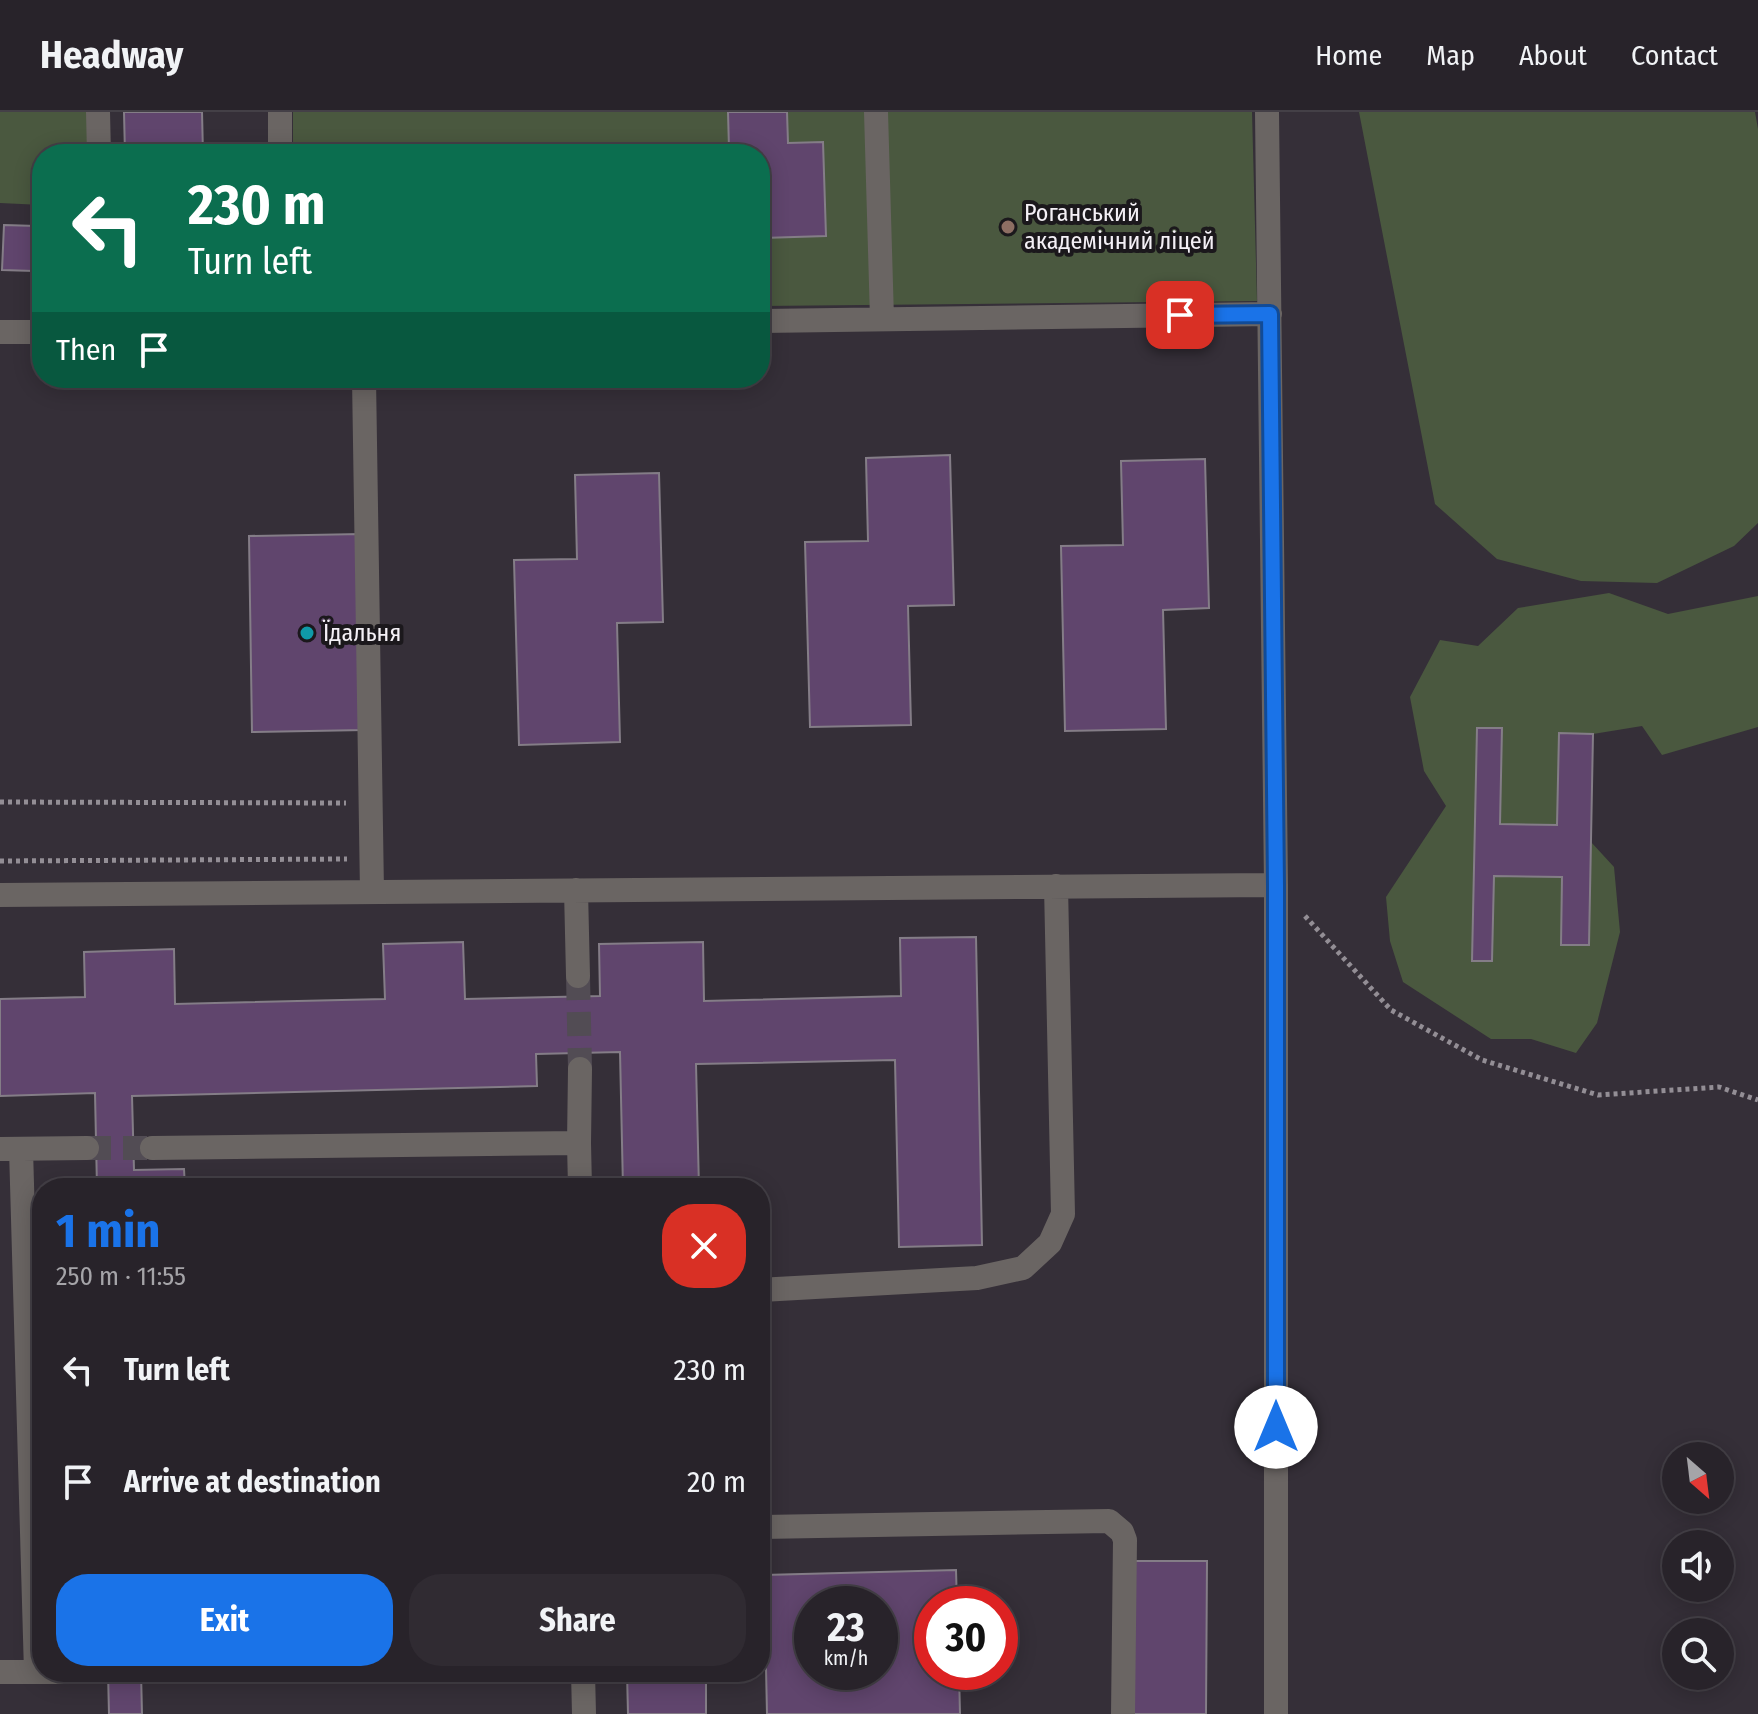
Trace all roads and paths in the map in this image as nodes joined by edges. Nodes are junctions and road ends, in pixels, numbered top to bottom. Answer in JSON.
{"nodes":[{"id":1,"x":98,"y":112,"type":"edge"},
{"id":2,"x":280,"y":112,"type":"edge"},
{"id":3,"x":876,"y":112,"type":"edge"},
{"id":4,"x":1267,"y":112,"type":"edge"},
{"id":5,"x":99,"y":144,"type":"edge"},
{"id":6,"x":280,"y":144,"type":"edge"},
{"id":7,"x":1270,"y":314,"type":"junction"},
{"id":8,"x":882,"y":319,"type":"junction"},
{"id":9,"x":770,"y":321,"type":"edge"},
{"id":10,"x":0,"y":332,"type":"edge"},
{"id":11,"x":32,"y":332,"type":"edge"},
{"id":12,"x":364,"y":388,"type":"edge"},
{"id":13,"x":0,"y":802,"type":"edge"},
{"id":14,"x":371,"y":803,"type":"junction"},
{"id":15,"x":372,"y":858,"type":"junction"},
{"id":16,"x":0,"y":861,"type":"edge"},
{"id":17,"x":1276,"y":885,"type":"junction"},
{"id":18,"x":1056,"y":886,"type":"junction"},
{"id":19,"x":576,"y":890,"type":"junction"},
{"id":20,"x":372,"y":892,"type":"junction"},
{"id":21,"x":0,"y":895,"type":"edge"},
{"id":22,"x":578,"y":976,"type":"tunnel mouth"},
{"id":23,"x":580,"y":1069,"type":"tunnel mouth"},
{"id":24,"x":1758,"y":1100,"type":"edge"},
{"id":25,"x":579,"y":1143,"type":"junction"},
{"id":26,"x":87,"y":1148,"type":"tunnel mouth"},
{"id":27,"x":152,"y":1148,"type":"tunnel mouth"},
{"id":28,"x":11,"y":1149,"type":"edge"},
{"id":29,"x":580,"y":1178,"type":"edge"},
{"id":30,"x":770,"y":1289,"type":"edge"},
{"id":31,"x":770,"y":1527,"type":"edge"},
{"id":32,"x":32,"y":1588,"type":"edge"},
{"id":33,"x":0,"y":1672,"type":"edge"},
{"id":34,"x":32,"y":1672,"type":"edge"},
{"id":35,"x":583,"y":1682,"type":"edge"},
{"id":36,"x":584,"y":1714,"type":"edge"},
{"id":37,"x":1123,"y":1714,"type":"edge"},
{"id":38,"x":1276,"y":1714,"type":"edge"}],
"edges":[{"from":1,"to":5,"type":"street"},
{"from":2,"to":6,"type":"street"},
{"from":3,"to":8,"type":"street"},
{"from":4,"to":7,"type":"street"},
{"from":7,"to":8,"type":"street"},
{"from":7,"to":17,"type":"street"},
{"from":8,"to":9,"type":"street"},
{"from":10,"to":11,"type":"street"},
{"from":12,"to":14,"type":"street"},
{"from":13,"to":14,"type":"path"},
{"from":14,"to":15,"type":"street"},
{"from":15,"to":16,"type":"path"},
{"from":15,"to":20,"type":"street"},
{"from":17,"to":18,"type":"street"},
{"from":17,"to":24,"type":"path"},
{"from":17,"to":38,"type":"street"},
{"from":18,"to":19,"type":"street"},
{"from":18,"to":30,"type":"street"},
{"from":19,"to":20,"type":"street"},
{"from":19,"to":22,"type":"street"},
{"from":20,"to":21,"type":"street"},
{"from":23,"to":25,"type":"street"},
{"from":25,"to":27,"type":"street"},
{"from":25,"to":29,"type":"street"},
{"from":26,"to":28,"type":"street"},
{"from":28,"to":32,"type":"street"},
{"from":31,"to":37,"type":"street"},
{"from":33,"to":34,"type":"street"},
{"from":35,"to":36,"type":"street"}]}
